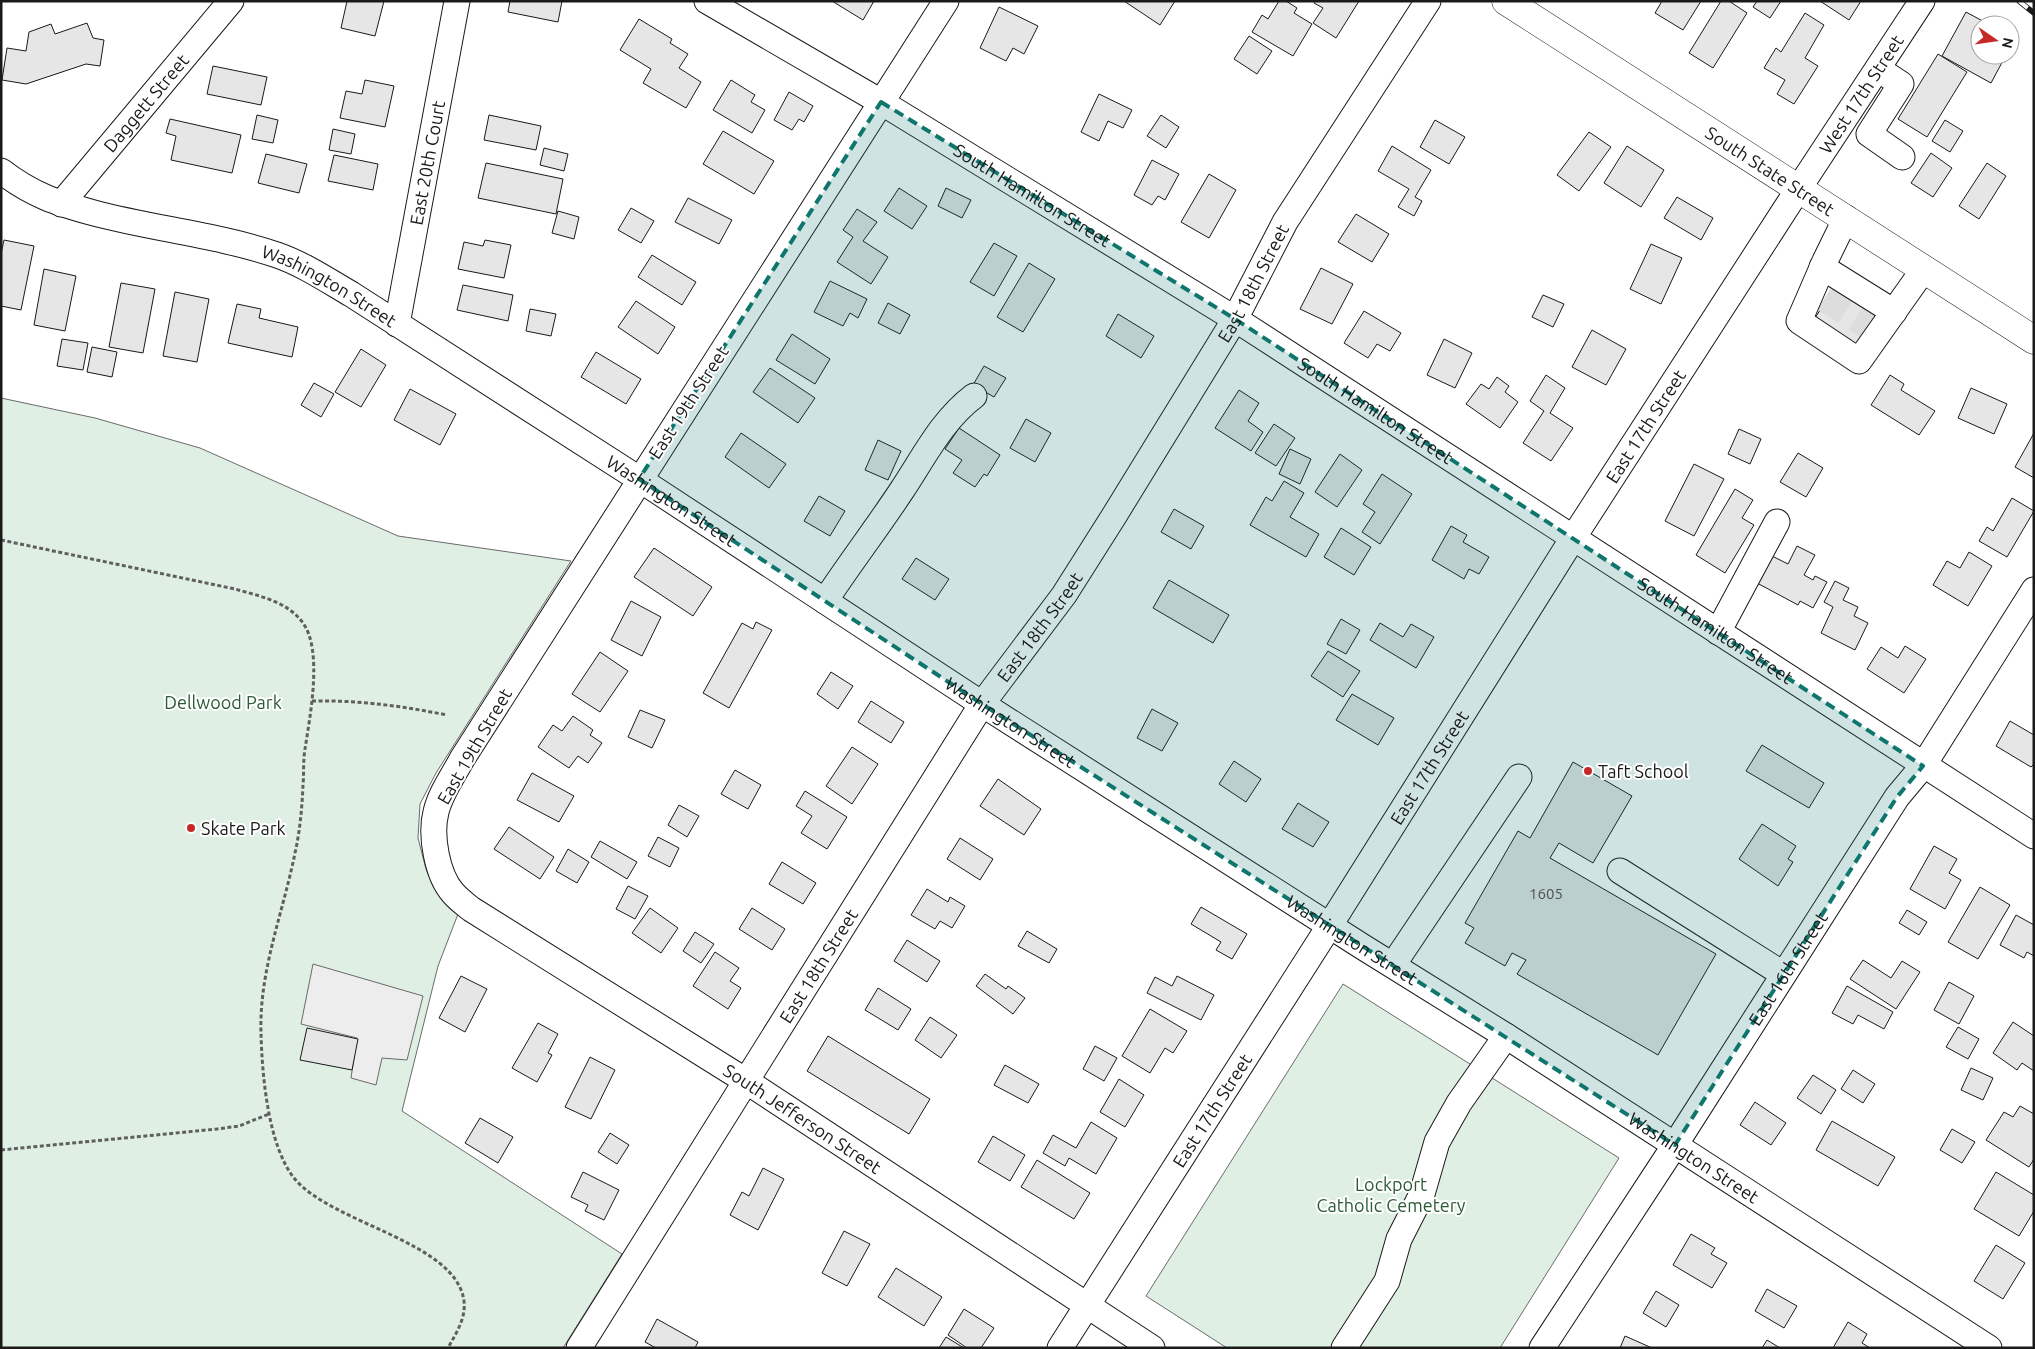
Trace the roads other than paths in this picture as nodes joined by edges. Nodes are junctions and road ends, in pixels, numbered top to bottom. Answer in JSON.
{"nodes":[{"id":1,"x":231,"y":1,"type":"edge"},
{"id":2,"x":457,"y":1,"type":"edge"},
{"id":3,"x":708,"y":1,"type":"edge"},
{"id":4,"x":946,"y":1,"type":"edge"},
{"id":5,"x":1428,"y":1,"type":"edge"},
{"id":6,"x":1506,"y":1,"type":"edge"},
{"id":7,"x":1922,"y":1,"type":"edge"},
{"id":8,"x":1878,"y":68,"type":"junction"},
{"id":9,"x":881,"y":102,"type":"junction"},
{"id":10,"x":1902,"y":157,"type":"dead end"},
{"id":11,"x":1,"y":171,"type":"edge"},
{"id":12,"x":1799,"y":188,"type":"junction"},
{"id":13,"x":60,"y":204,"type":"junction"},
{"id":14,"x":1846,"y":218,"type":"junction"},
{"id":15,"x":1822,"y":267,"type":"junction"},
{"id":16,"x":1924,"y":269,"type":"junction"},
{"id":17,"x":1894,"y":312,"type":"junction"},
{"id":18,"x":1235,"y":318,"type":"junction"},
{"id":19,"x":397,"y":324,"type":"junction"},
{"id":20,"x":2033,"y":337,"type":"edge"},
{"id":21,"x":974,"y":396,"type":"dead end"},
{"id":22,"x":639,"y":479,"type":"junction"},
{"id":23,"x":1776,"y":522,"type":"dead end"},
{"id":24,"x":1573,"y":538,"type":"junction"},
{"id":25,"x":2034,"y":590,"type":"edge"},
{"id":26,"x":825,"y":601,"type":"junction"},
{"id":27,"x":1718,"y":632,"type":"junction"},
{"id":28,"x":982,"y":704,"type":"junction"},
{"id":29,"x":1923,"y":766,"type":"junction"},
{"id":30,"x":1518,"y":777,"type":"dead end"},
{"id":31,"x":2034,"y":836,"type":"edge"},
{"id":32,"x":1620,"y":871,"type":"dead end"},
{"id":33,"x":452,"y":893,"type":"joint"},
{"id":34,"x":1330,"y":925,"type":"junction"},
{"id":35,"x":1392,"y":965,"type":"junction"},
{"id":36,"x":1783,"y":974,"type":"junction"},
{"id":37,"x":1506,"y":1036,"type":"junction"},
{"id":38,"x":746,"y":1081,"type":"junction"},
{"id":39,"x":1675,"y":1145,"type":"junction"},
{"id":40,"x":1086,"y":1306,"type":"junction"},
{"id":41,"x":579,"y":1348,"type":"edge"},
{"id":42,"x":1060,"y":1348,"type":"edge"},
{"id":43,"x":1152,"y":1348,"type":"edge"},
{"id":44,"x":1344,"y":1348,"type":"edge"},
{"id":45,"x":1542,"y":1348,"type":"edge"},
{"id":46,"x":1989,"y":1348,"type":"edge"}],
"edges":[{"from":1,"to":13,"type":"street","name":"Daggett Street"},
{"from":2,"to":19,"type":"street","name":"East 20th Court"},
{"from":3,"to":9,"type":"street","name":"South Hamilton Street"},
{"from":4,"to":9,"type":"street","name":"East 19th Street"},
{"from":5,"to":18,"type":"street","name":"East 18th Street"},
{"from":6,"to":12,"type":"main road","name":"South State Street"},
{"from":7,"to":8,"type":"street","name":"West 17th Street"},
{"from":8,"to":10,"type":"street"},
{"from":8,"to":12,"type":"street","name":"West 17th Street"},
{"from":9,"to":18,"type":"street","name":"South Hamilton Street"},
{"from":9,"to":22,"type":"street","name":"East 19th Street"},
{"from":11,"to":13,"type":"street","name":"Washington Street"},
{"from":12,"to":14,"type":"main road","name":"South State Street"},
{"from":12,"to":24,"type":"street","name":"East 17th Street"},
{"from":13,"to":19,"type":"street","name":"Washington Street"},
{"from":14,"to":15,"type":"street"},
{"from":14,"to":16,"type":"main road","name":"South State Street"},
{"from":15,"to":17,"type":"street"},
{"from":15,"to":17,"type":"street"},
{"from":16,"to":17,"type":"street"},
{"from":16,"to":20,"type":"main road","name":"South State Street"},
{"from":18,"to":24,"type":"street","name":"South Hamilton Street"},
{"from":18,"to":28,"type":"street","name":"East 18th Street"},
{"from":19,"to":22,"type":"street","name":"Washington Street"},
{"from":21,"to":26,"type":"street"},
{"from":22,"to":26,"type":"street","name":"Washington Street"},
{"from":22,"to":33,"type":"street","name":"East 19th Street"},
{"from":23,"to":27,"type":"street"},
{"from":24,"to":27,"type":"street","name":"South Hamilton Street"},
{"from":24,"to":34,"type":"street","name":"East 17th Street"},
{"from":25,"to":29,"type":"street","name":"East 16th Street"},
{"from":26,"to":28,"type":"street","name":"Washington Street"},
{"from":27,"to":29,"type":"street","name":"South Hamilton Street"},
{"from":28,"to":34,"type":"street","name":"Washington Street"},
{"from":28,"to":38,"type":"street","name":"East 18th Street"},
{"from":29,"to":31,"type":"street","name":"South Hamilton Street"},
{"from":29,"to":36,"type":"street","name":"East 16th Street"},
{"from":30,"to":35,"type":"street"},
{"from":32,"to":36,"type":"street"},
{"from":33,"to":38,"type":"street","name":"South Jefferson Street"},
{"from":34,"to":35,"type":"street","name":"Washington Street"},
{"from":34,"to":40,"type":"street","name":"East 17th Street"},
{"from":35,"to":37,"type":"street","name":"Washington Street"},
{"from":36,"to":39,"type":"street","name":"East 16th Street"},
{"from":37,"to":39,"type":"street","name":"Washington Street"},
{"from":37,"to":44,"type":"street"},
{"from":38,"to":40,"type":"street","name":"South Jefferson Street"},
{"from":38,"to":41,"type":"street","name":"East 18th Street"},
{"from":39,"to":45,"type":"street","name":"East 16th Street"},
{"from":39,"to":46,"type":"street","name":"Washington Street"},
{"from":40,"to":42,"type":"street","name":"East 17th Street"},
{"from":40,"to":43,"type":"street","name":"South Jefferson Street"}]}
